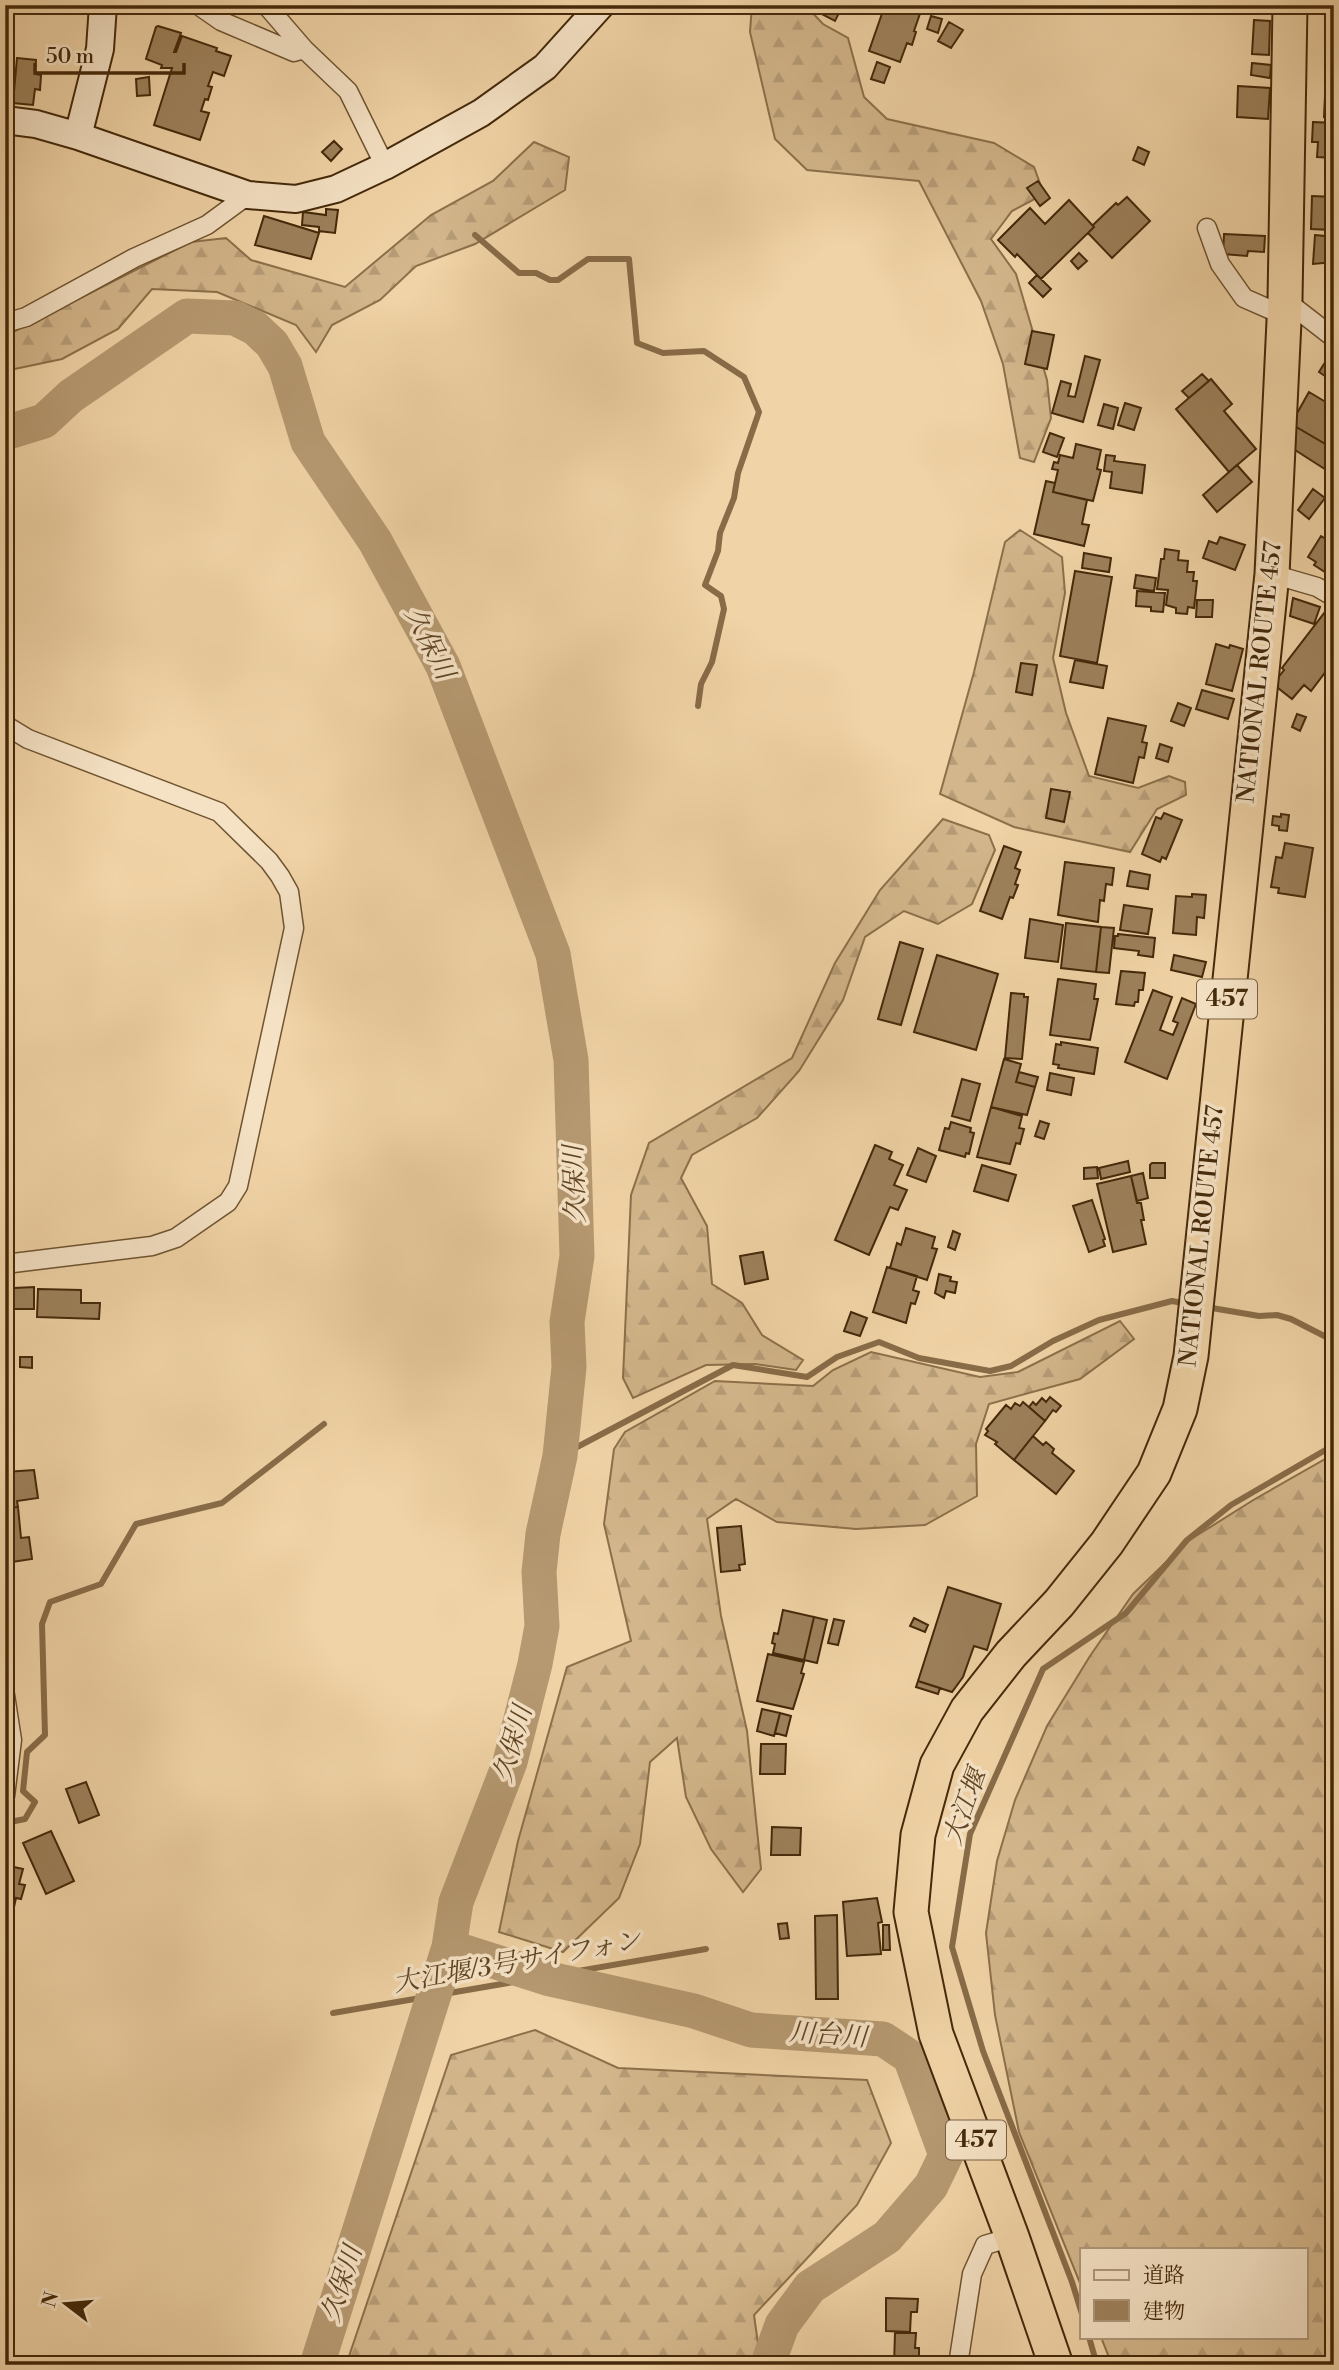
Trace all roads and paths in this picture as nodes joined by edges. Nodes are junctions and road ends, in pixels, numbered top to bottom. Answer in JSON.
{"nodes":[{"id":1,"x":103,"y":5,"type":"edge"},
{"id":2,"x":198,"y":5,"type":"edge"},
{"id":3,"x":266,"y":5,"type":"edge"},
{"id":4,"x":601,"y":5,"type":"edge"},
{"id":5,"x":1290,"y":5,"type":"edge"},
{"id":6,"x":304,"y":49,"type":"junction"},
{"id":7,"x":5,"y":120,"type":"edge"},
{"id":8,"x":78,"y":136,"type":"junction"},
{"id":9,"x":386,"y":166,"type":"junction"},
{"id":10,"x":248,"y":195,"type":"junction"},
{"id":11,"x":1207,"y":228,"type":"dead end"},
{"id":12,"x":1285,"y":308,"type":"junction"},
{"id":13,"x":5,"y":323,"type":"edge"},
{"id":14,"x":1334,"y":338,"type":"edge"},
{"id":15,"x":1272,"y":574,"type":"junction"},
{"id":16,"x":1334,"y":597,"type":"edge"},
{"id":17,"x":5,"y":724,"type":"edge"},
{"id":18,"x":5,"y":1264,"type":"edge"},
{"id":19,"x":5,"y":1695,"type":"edge"},
{"id":20,"x":5,"y":1796,"type":"edge"},
{"id":21,"x":1012,"y":2236,"type":"junction"},
{"id":22,"x":958,"y":2365,"type":"edge"},
{"id":23,"x":1056,"y":2365,"type":"edge"}],
"edges":[{"from":1,"to":8,"type":"street"},
{"from":2,"to":6,"type":"street"},
{"from":3,"to":6,"type":"street"},
{"from":4,"to":9,"type":"street"},
{"from":5,"to":12,"type":"highway","name":"NATIONAL ROUTE 457","number":"457"},
{"from":6,"to":9,"type":"street"},
{"from":7,"to":8,"type":"street"},
{"from":8,"to":10,"type":"street"},
{"from":9,"to":10,"type":"street"},
{"from":10,"to":13,"type":"street"},
{"from":11,"to":12,"type":"street"},
{"from":12,"to":14,"type":"street"},
{"from":12,"to":15,"type":"highway","name":"NATIONAL ROUTE 457","number":"457"},
{"from":15,"to":16,"type":"street"},
{"from":15,"to":21,"type":"highway","name":"NATIONAL ROUTE 457","number":"457"},
{"from":17,"to":18,"type":"street"},
{"from":19,"to":20,"type":"street"},
{"from":21,"to":22,"type":"street"},
{"from":21,"to":23,"type":"highway","name":"NATIONAL ROUTE 457","number":"457"}]}
